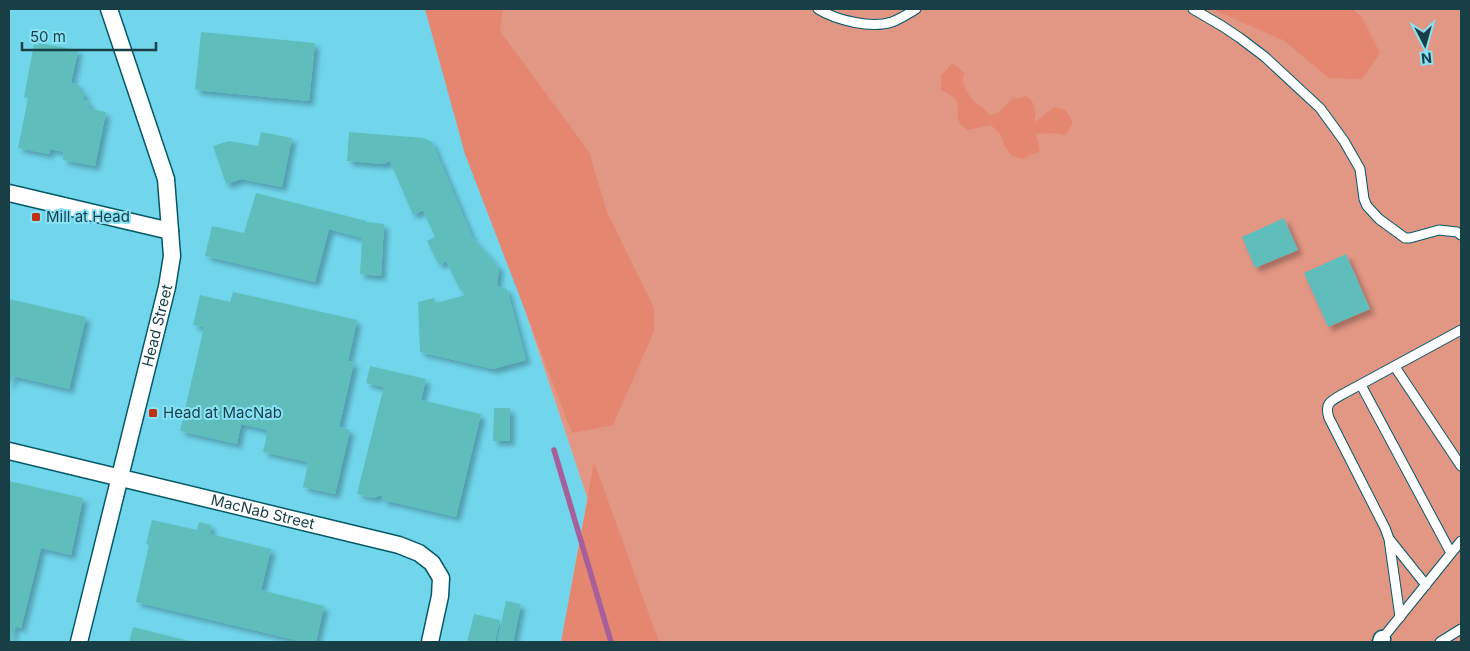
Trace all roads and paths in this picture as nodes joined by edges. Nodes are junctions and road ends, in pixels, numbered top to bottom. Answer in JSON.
{"nodes":[{"id":1,"x":109,"y":9,"type":"edge"},
{"id":2,"x":818,"y":9,"type":"edge"},
{"id":3,"x":916,"y":9,"type":"edge"},
{"id":4,"x":1193,"y":9,"type":"edge"},
{"id":5,"x":9,"y":193,"type":"edge"},
{"id":6,"x":170,"y":231,"type":"junction"},
{"id":7,"x":1461,"y":236,"type":"edge"},
{"id":8,"x":1461,"y":330,"type":"edge"},
{"id":9,"x":1395,"y":367,"type":"junction"},
{"id":10,"x":1361,"y":385,"type":"junction"},
{"id":11,"x":9,"y":451,"type":"edge"},
{"id":12,"x":1461,"y":466,"type":"edge"},
{"id":13,"x":120,"y":478,"type":"junction"},
{"id":14,"x":1389,"y":539,"type":"junction"},
{"id":15,"x":1461,"y":541,"type":"edge"},
{"id":16,"x":1451,"y":554,"type":"junction"},
{"id":17,"x":1426,"y":585,"type":"junction"},
{"id":18,"x":1400,"y":617,"type":"junction"},
{"id":19,"x":1461,"y":629,"type":"edge"},
{"id":20,"x":1382,"y":640,"type":"edge"},
{"id":21,"x":79,"y":642,"type":"edge"},
{"id":22,"x":430,"y":642,"type":"edge"},
{"id":23,"x":1440,"y":642,"type":"edge"}],
"edges":[{"from":1,"to":6,"type":"street","name":"Head Street"},
{"from":2,"to":3,"type":"lane"},
{"from":4,"to":7,"type":"lane"},
{"from":5,"to":6,"type":"street"},
{"from":6,"to":13,"type":"street","name":"Head Street"},
{"from":8,"to":9,"type":"lane"},
{"from":9,"to":10,"type":"lane"},
{"from":9,"to":12,"type":"lane"},
{"from":10,"to":14,"type":"lane"},
{"from":10,"to":16,"type":"lane"},
{"from":11,"to":13,"type":"street","name":"MacNab Street"},
{"from":13,"to":21,"type":"street","name":"Head Street"},
{"from":13,"to":22,"type":"street","name":"MacNab Street"},
{"from":14,"to":17,"type":"lane"},
{"from":14,"to":18,"type":"lane"},
{"from":15,"to":16,"type":"lane"},
{"from":16,"to":17,"type":"lane"},
{"from":17,"to":18,"type":"lane"},
{"from":18,"to":20,"type":"lane"},
{"from":19,"to":23,"type":"lane"}]}
